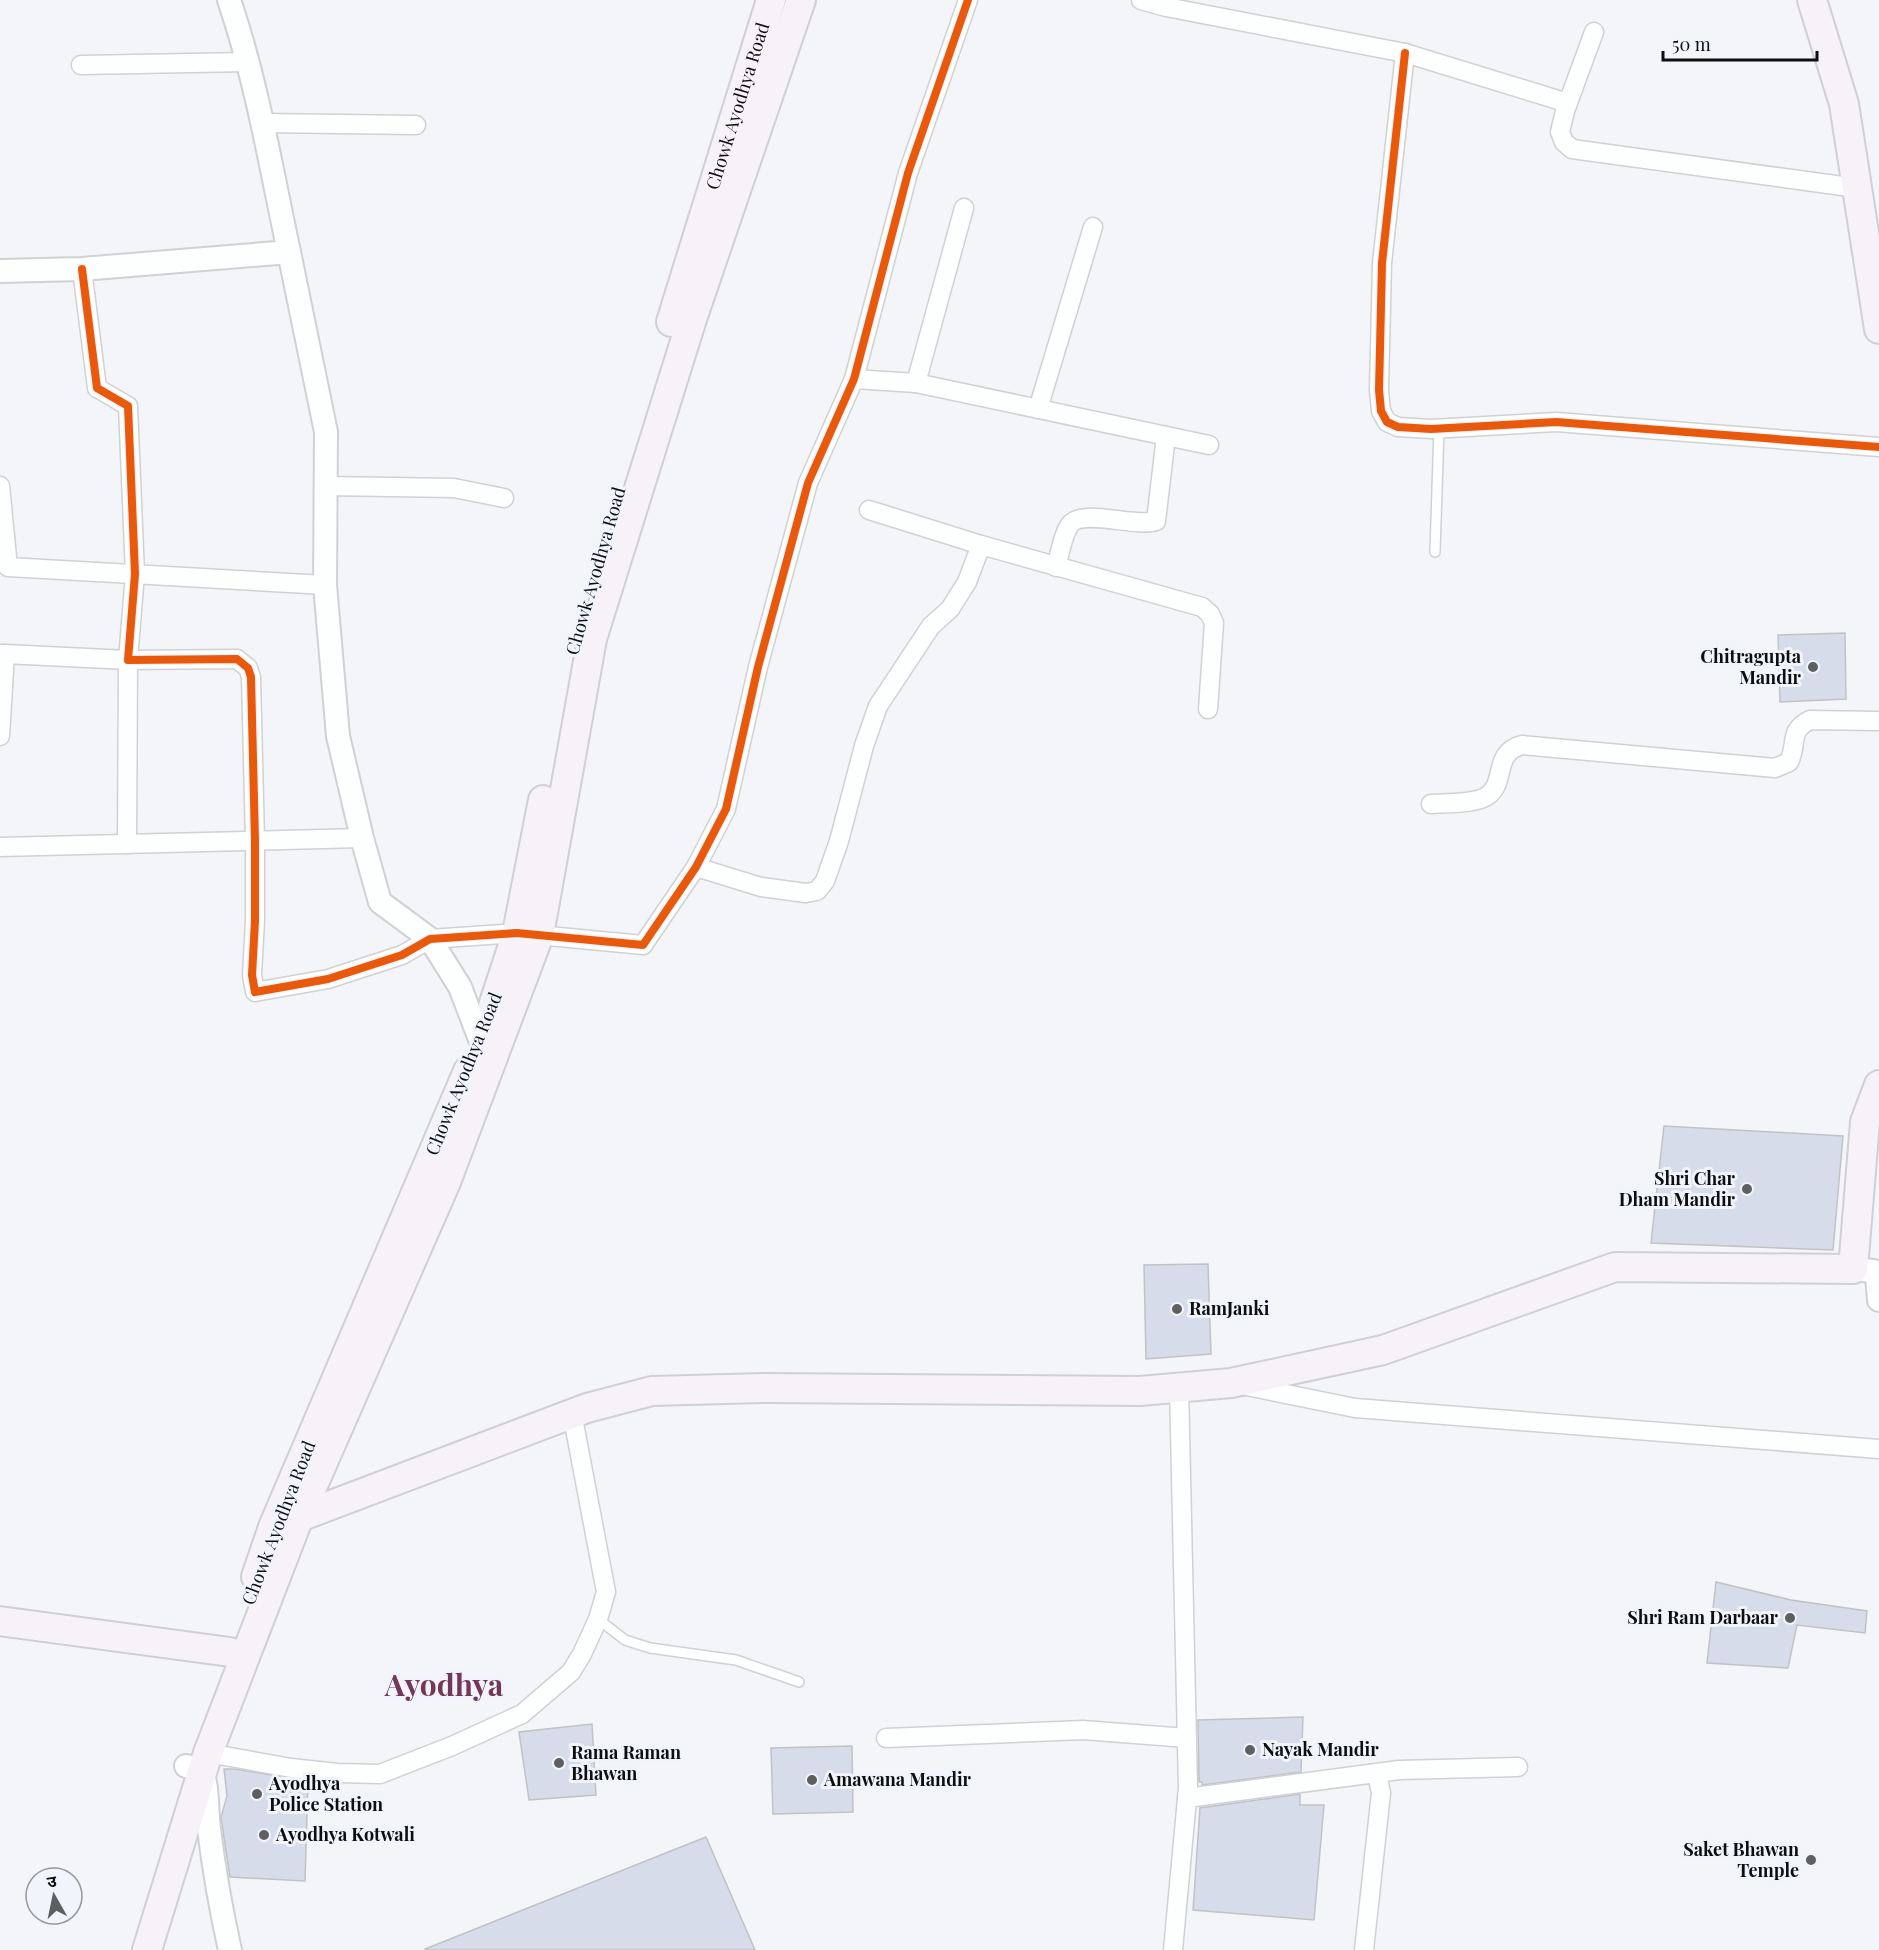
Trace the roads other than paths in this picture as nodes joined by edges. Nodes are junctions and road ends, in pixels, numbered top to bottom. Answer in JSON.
{"nodes":[{"id":1,"x":229,"y":0,"type":"edge"},
{"id":2,"x":771,"y":0,"type":"edge"},
{"id":3,"x":801,"y":0,"type":"edge"},
{"id":4,"x":968,"y":0,"type":"edge"},
{"id":5,"x":1141,"y":0,"type":"edge"},
{"id":6,"x":1812,"y":0,"type":"edge"},
{"id":7,"x":1594,"y":32,"type":"dead end"},
{"id":8,"x":1405,"y":53,"type":"junction"},
{"id":9,"x":247,"y":62,"type":"junction"},
{"id":10,"x":81,"y":65,"type":"dead end"},
{"id":11,"x":1568,"y":103,"type":"junction"},
{"id":12,"x":262,"y":123,"type":"junction"},
{"id":13,"x":416,"y":125,"type":"dead end"},
{"id":14,"x":1857,"y":188,"type":"junction"},
{"id":15,"x":963,"y":208,"type":"dead end"},
{"id":16,"x":1093,"y":227,"type":"dead end"},
{"id":17,"x":289,"y":252,"type":"junction"},
{"id":18,"x":82,"y":268,"type":"junction"},
{"id":19,"x":0,"y":272,"type":"edge"},
{"id":20,"x":1879,"y":328,"type":"edge"},
{"id":21,"x":854,"y":379,"type":"junction"},
{"id":22,"x":916,"y":383,"type":"junction"},
{"id":23,"x":1038,"y":409,"type":"junction"},
{"id":24,"x":1439,"y":428,"type":"junction"},
{"id":25,"x":1166,"y":436,"type":"junction"},
{"id":26,"x":1209,"y":445,"type":"dead end"},
{"id":27,"x":1879,"y":447,"type":"edge"},
{"id":28,"x":0,"y":486,"type":"edge"},
{"id":29,"x":326,"y":486,"type":"junction"},
{"id":30,"x":504,"y":498,"type":"dead end"},
{"id":31,"x":869,"y":510,"type":"dead end"},
{"id":32,"x":981,"y":545,"type":"junction"},
{"id":33,"x":1435,"y":552,"type":"dead end"},
{"id":34,"x":1056,"y":567,"type":"junction"},
{"id":35,"x":135,"y":574,"type":"junction"},
{"id":36,"x":325,"y":585,"type":"junction"},
{"id":37,"x":3,"y":654,"type":"edge"},
{"id":38,"x":128,"y":660,"type":"junction"},
{"id":39,"x":1208,"y":709,"type":"dead end"},
{"id":40,"x":1879,"y":721,"type":"edge"},
{"id":41,"x":0,"y":736,"type":"edge"},
{"id":42,"x":1431,"y":804,"type":"dead end"},
{"id":43,"x":362,"y":838,"type":"junction"},
{"id":44,"x":255,"y":841,"type":"junction"},
{"id":45,"x":127,"y":844,"type":"junction"},
{"id":46,"x":0,"y":847,"type":"edge"},
{"id":47,"x":696,"y":867,"type":"junction"},
{"id":48,"x":528,"y":934,"type":"junction"},
{"id":49,"x":430,"y":939,"type":"junction"},
{"id":50,"x":481,"y":1042,"type":"junction"},
{"id":51,"x":1879,"y":1085,"type":"edge"},
{"id":52,"x":1853,"y":1269,"type":"junction"},
{"id":53,"x":1879,"y":1300,"type":"edge"},
{"id":54,"x":1232,"y":1383,"type":"junction"},
{"id":55,"x":1179,"y":1386,"type":"junction"},
{"id":56,"x":572,"y":1413,"type":"junction"},
{"id":57,"x":1879,"y":1449,"type":"edge"},
{"id":58,"x":286,"y":1522,"type":"junction"},
{"id":59,"x":598,"y":1619,"type":"junction"},
{"id":60,"x":0,"y":1621,"type":"edge"},
{"id":61,"x":230,"y":1652,"type":"junction"},
{"id":62,"x":799,"y":1682,"type":"dead end"},
{"id":63,"x":1187,"y":1737,"type":"junction"},
{"id":64,"x":886,"y":1738,"type":"dead end"},
{"id":65,"x":198,"y":1763,"type":"junction"},
{"id":66,"x":1518,"y":1767,"type":"dead end"},
{"id":67,"x":1377,"y":1774,"type":"junction"},
{"id":68,"x":1186,"y":1798,"type":"junction"},
{"id":69,"x":128,"y":1950,"type":"edge"},
{"id":70,"x":147,"y":1950,"type":"edge"},
{"id":71,"x":230,"y":1950,"type":"edge"},
{"id":72,"x":1173,"y":1950,"type":"edge"},
{"id":73,"x":1364,"y":1950,"type":"edge"}],
"edges":[{"from":1,"to":9,"type":"street"},
{"from":2,"to":48,"type":"main road","name":"Chowk Ayodhya Road"},
{"from":3,"to":48,"type":"main road"},
{"from":4,"to":21,"type":"street"},
{"from":5,"to":8,"type":"street"},
{"from":6,"to":14,"type":"main road"},
{"from":7,"to":11,"type":"street"},
{"from":8,"to":11,"type":"street"},
{"from":8,"to":24,"type":"street"},
{"from":9,"to":10,"type":"street"},
{"from":9,"to":12,"type":"street"},
{"from":11,"to":14,"type":"street"},
{"from":12,"to":13,"type":"street"},
{"from":12,"to":17,"type":"street"},
{"from":14,"to":20,"type":"main road"},
{"from":15,"to":22,"type":"street"},
{"from":16,"to":23,"type":"street"},
{"from":17,"to":18,"type":"street"},
{"from":17,"to":29,"type":"street"},
{"from":18,"to":19,"type":"street"},
{"from":18,"to":35,"type":"street"},
{"from":21,"to":22,"type":"street"},
{"from":21,"to":47,"type":"street"},
{"from":22,"to":23,"type":"street"},
{"from":23,"to":25,"type":"street"},
{"from":24,"to":27,"type":"street"},
{"from":24,"to":33,"type":"lane"},
{"from":25,"to":26,"type":"street"},
{"from":25,"to":34,"type":"street"},
{"from":28,"to":35,"type":"street"},
{"from":29,"to":30,"type":"street"},
{"from":29,"to":36,"type":"street"},
{"from":31,"to":32,"type":"street"},
{"from":32,"to":34,"type":"street"},
{"from":32,"to":47,"type":"street"},
{"from":34,"to":39,"type":"street"},
{"from":35,"to":36,"type":"street"},
{"from":35,"to":38,"type":"street"},
{"from":36,"to":43,"type":"street"},
{"from":37,"to":38,"type":"street"},
{"from":37,"to":41,"type":"street"},
{"from":38,"to":44,"type":"street"},
{"from":38,"to":45,"type":"street"},
{"from":40,"to":42,"type":"street"},
{"from":43,"to":44,"type":"street"},
{"from":43,"to":49,"type":"street"},
{"from":44,"to":45,"type":"street"},
{"from":44,"to":49,"type":"street"},
{"from":45,"to":46,"type":"street"},
{"from":47,"to":48,"type":"street"},
{"from":48,"to":49,"type":"street"},
{"from":48,"to":50,"type":"main road","name":"Chowk Ayodhya Road"},
{"from":48,"to":58,"type":"main road"},
{"from":49,"to":50,"type":"street"},
{"from":50,"to":58,"type":"main road","name":"Chowk Ayodhya Road"},
{"from":51,"to":52,"type":"main road"},
{"from":52,"to":53,"type":"street"},
{"from":52,"to":54,"type":"main road"},
{"from":54,"to":55,"type":"main road"},
{"from":54,"to":57,"type":"street"},
{"from":55,"to":56,"type":"main road"},
{"from":55,"to":63,"type":"street"},
{"from":56,"to":58,"type":"main road"},
{"from":56,"to":59,"type":"street"},
{"from":58,"to":61,"type":"main road","name":"Chowk Ayodhya Road"},
{"from":58,"to":65,"type":"main road"},
{"from":59,"to":62,"type":"lane"},
{"from":59,"to":65,"type":"street"},
{"from":60,"to":61,"type":"main road"},
{"from":61,"to":65,"type":"main road","name":"Chowk Ayodhya Road"},
{"from":63,"to":64,"type":"street"},
{"from":63,"to":68,"type":"street"},
{"from":65,"to":69,"type":"main road","name":"Chowk Ayodhya Road"},
{"from":65,"to":70,"type":"main road"},
{"from":65,"to":71,"type":"street"},
{"from":66,"to":67,"type":"street"},
{"from":67,"to":68,"type":"street"},
{"from":67,"to":73,"type":"street"},
{"from":68,"to":72,"type":"street"}]}
